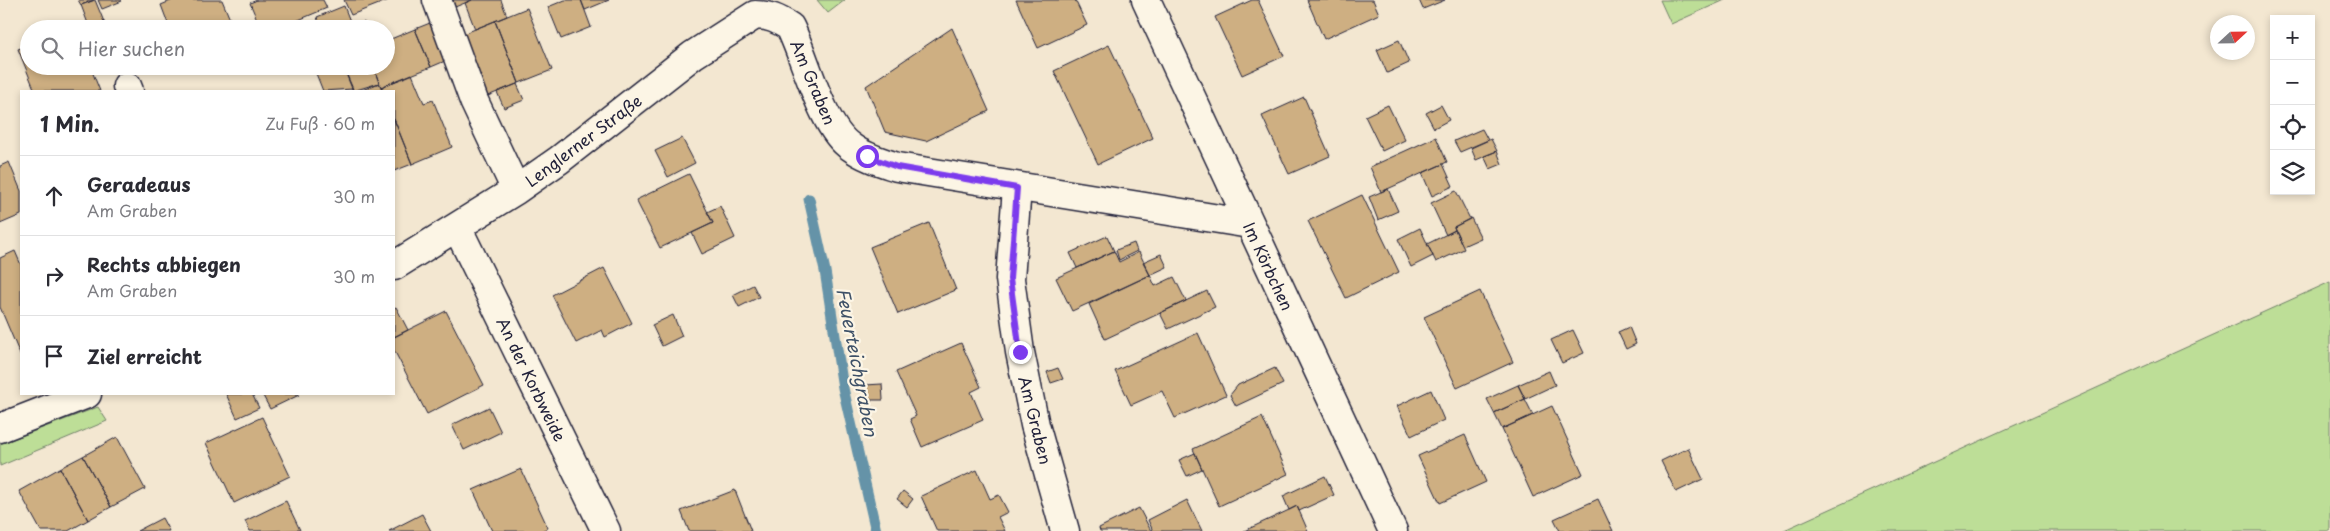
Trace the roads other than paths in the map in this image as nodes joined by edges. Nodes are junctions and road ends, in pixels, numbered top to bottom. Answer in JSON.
{"nodes":[{"id":1,"x":437,"y":0,"type":"edge"},
{"id":2,"x":1146,"y":0,"type":"edge"},
{"id":3,"x":753,"y":8,"type":"edge"},
{"id":4,"x":1017,"y":188,"type":"junction"},
{"id":5,"x":516,"y":190,"type":"junction"},
{"id":6,"x":1250,"y":224,"type":"junction"},
{"id":7,"x":457,"y":228,"type":"junction"},
{"id":8,"x":395,"y":265,"type":"edge"},
{"id":9,"x":84,"y":395,"type":"edge"},
{"id":10,"x":0,"y":428,"type":"edge"},
{"id":11,"x":606,"y":531,"type":"edge"},
{"id":12,"x":1065,"y":531,"type":"edge"},
{"id":13,"x":1393,"y":531,"type":"edge"}],
"edges":[{"from":1,"to":5,"type":"street"},
{"from":2,"to":6,"type":"street","name":"Im Körbchen"},
{"from":3,"to":4,"type":"street","name":"Am Graben"},
{"from":3,"to":5,"type":"street","name":"Lenglerner Straße"},
{"from":4,"to":6,"type":"street","name":"Am Graben"},
{"from":4,"to":12,"type":"street","name":"Am Graben"},
{"from":5,"to":7,"type":"street","name":"Lenglerner Straße"},
{"from":6,"to":13,"type":"street","name":"Im Körbchen"},
{"from":7,"to":8,"type":"street","name":"Lenglerner Straße"},
{"from":7,"to":11,"type":"street","name":"An der Korbweide"},
{"from":9,"to":10,"type":"street"}]}
